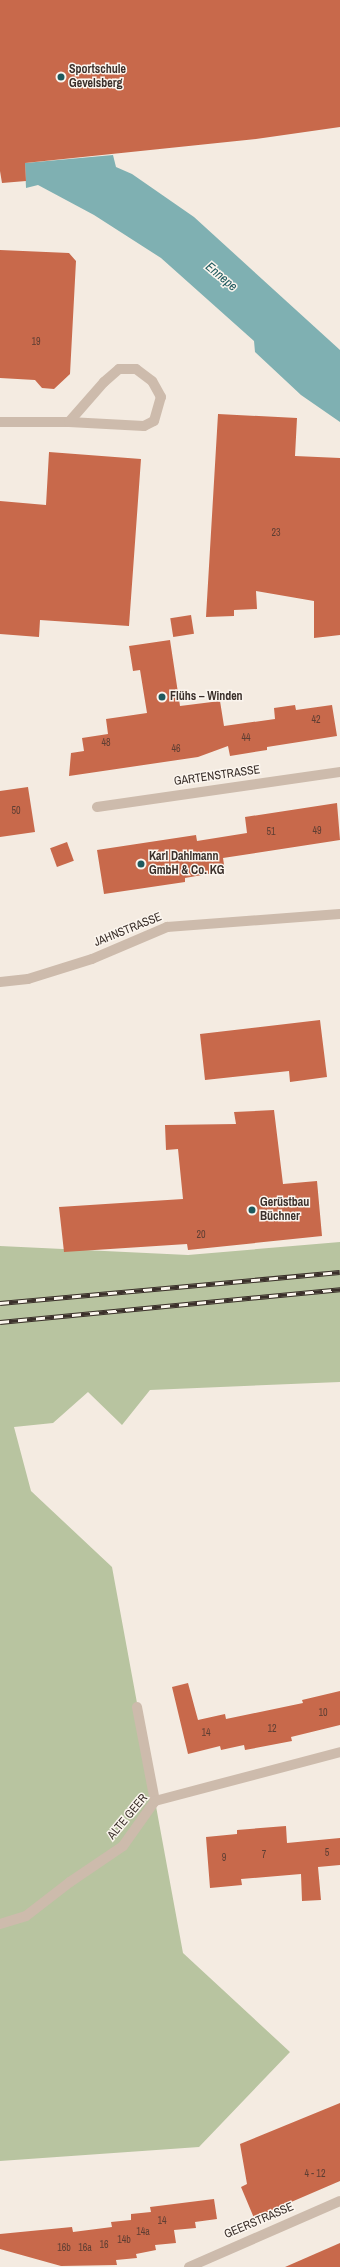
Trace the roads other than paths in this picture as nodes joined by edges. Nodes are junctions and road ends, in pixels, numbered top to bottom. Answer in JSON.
{"nodes":[{"id":1,"x":0,"y":422,"type":"edge"},
{"id":2,"x":69,"y":422,"type":"junction"},
{"id":3,"x":340,"y":772,"type":"edge"},
{"id":4,"x":97,"y":807,"type":"dead end"},
{"id":5,"x":340,"y":914,"type":"edge"},
{"id":6,"x":0,"y":982,"type":"edge"},
{"id":7,"x":137,"y":1707,"type":"dead end"},
{"id":8,"x":340,"y":1752,"type":"edge"},
{"id":9,"x":155,"y":1801,"type":"junction"},
{"id":10,"x":0,"y":1924,"type":"edge"},
{"id":11,"x":340,"y":2201,"type":"edge"},
{"id":12,"x":189,"y":2267,"type":"edge"}],
"edges":[{"from":1,"to":2,"type":"street"},
{"from":2,"to":2,"type":"street"},
{"from":3,"to":4,"type":"street","name":"GARTENSTRASSE"},
{"from":5,"to":6,"type":"street","name":"JAHNSTRASSE"},
{"from":7,"to":9,"type":"street"},
{"from":8,"to":9,"type":"street","name":"ALTE GEER"},
{"from":9,"to":10,"type":"street","name":"ALTE GEER"},
{"from":11,"to":12,"type":"street","name":"GEERSTRASSE"}]}
